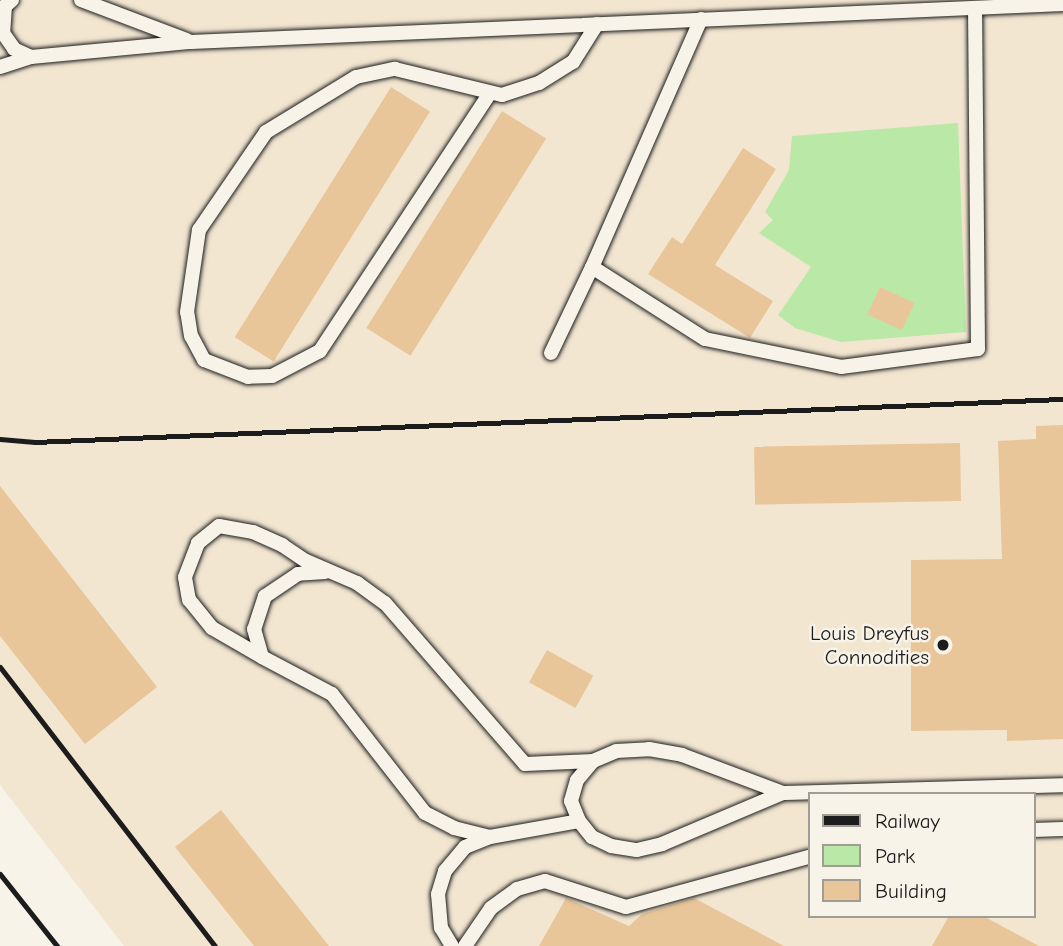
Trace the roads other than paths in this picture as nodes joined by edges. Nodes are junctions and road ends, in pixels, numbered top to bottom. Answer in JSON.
{"nodes":[{"id":1,"x":81,"y":0,"type":"edge"},
{"id":2,"x":6,"y":2,"type":"edge"},
{"id":3,"x":1063,"y":4,"type":"edge"},
{"id":4,"x":975,"y":8,"type":"junction"},
{"id":5,"x":701,"y":19,"type":"junction"},
{"id":6,"x":597,"y":24,"type":"junction"},
{"id":7,"x":191,"y":42,"type":"junction"},
{"id":8,"x":31,"y":57,"type":"junction"},
{"id":9,"x":0,"y":67,"type":"edge"},
{"id":10,"x":490,"y":93,"type":"junction"},
{"id":11,"x":592,"y":267,"type":"junction"},
{"id":12,"x":551,"y":353,"type":"dead end"},
{"id":13,"x":330,"y":571,"type":"junction"},
{"id":14,"x":262,"y":657,"type":"junction"},
{"id":15,"x":593,"y":761,"type":"junction"},
{"id":16,"x":1063,"y":785,"type":"edge"},
{"id":17,"x":808,"y":792,"type":"edge"},
{"id":18,"x":818,"y":792,"type":"edge"},
{"id":19,"x":783,"y":793,"type":"junction"},
{"id":20,"x":579,"y":821,"type":"junction"},
{"id":21,"x":1063,"y":829,"type":"edge"},
{"id":22,"x":1035,"y":830,"type":"edge"},
{"id":23,"x":490,"y":837,"type":"junction"},
{"id":24,"x":808,"y":857,"type":"edge"},
{"id":25,"x":452,"y":946,"type":"edge"},
{"id":26,"x":465,"y":946,"type":"edge"}],
"edges":[{"from":1,"to":7,"type":"lane"},
{"from":2,"to":8,"type":"lane"},
{"from":3,"to":4,"type":"lane"},
{"from":4,"to":5,"type":"lane"},
{"from":4,"to":11,"type":"lane"},
{"from":5,"to":6,"type":"lane"},
{"from":5,"to":11,"type":"lane"},
{"from":6,"to":7,"type":"lane"},
{"from":6,"to":10,"type":"lane"},
{"from":7,"to":8,"type":"lane"},
{"from":8,"to":9,"type":"lane"},
{"from":10,"to":10,"type":"lane"},
{"from":11,"to":12,"type":"lane"},
{"from":13,"to":14,"type":"lane"},
{"from":13,"to":14,"type":"lane"},
{"from":13,"to":15,"type":"lane"},
{"from":14,"to":23,"type":"lane"},
{"from":15,"to":19,"type":"lane"},
{"from":15,"to":20,"type":"lane"},
{"from":16,"to":18,"type":"lane"},
{"from":17,"to":19,"type":"lane"},
{"from":19,"to":20,"type":"lane"},
{"from":20,"to":23,"type":"lane"},
{"from":21,"to":22,"type":"lane"},
{"from":23,"to":25,"type":"lane"},
{"from":24,"to":26,"type":"lane"}]}
